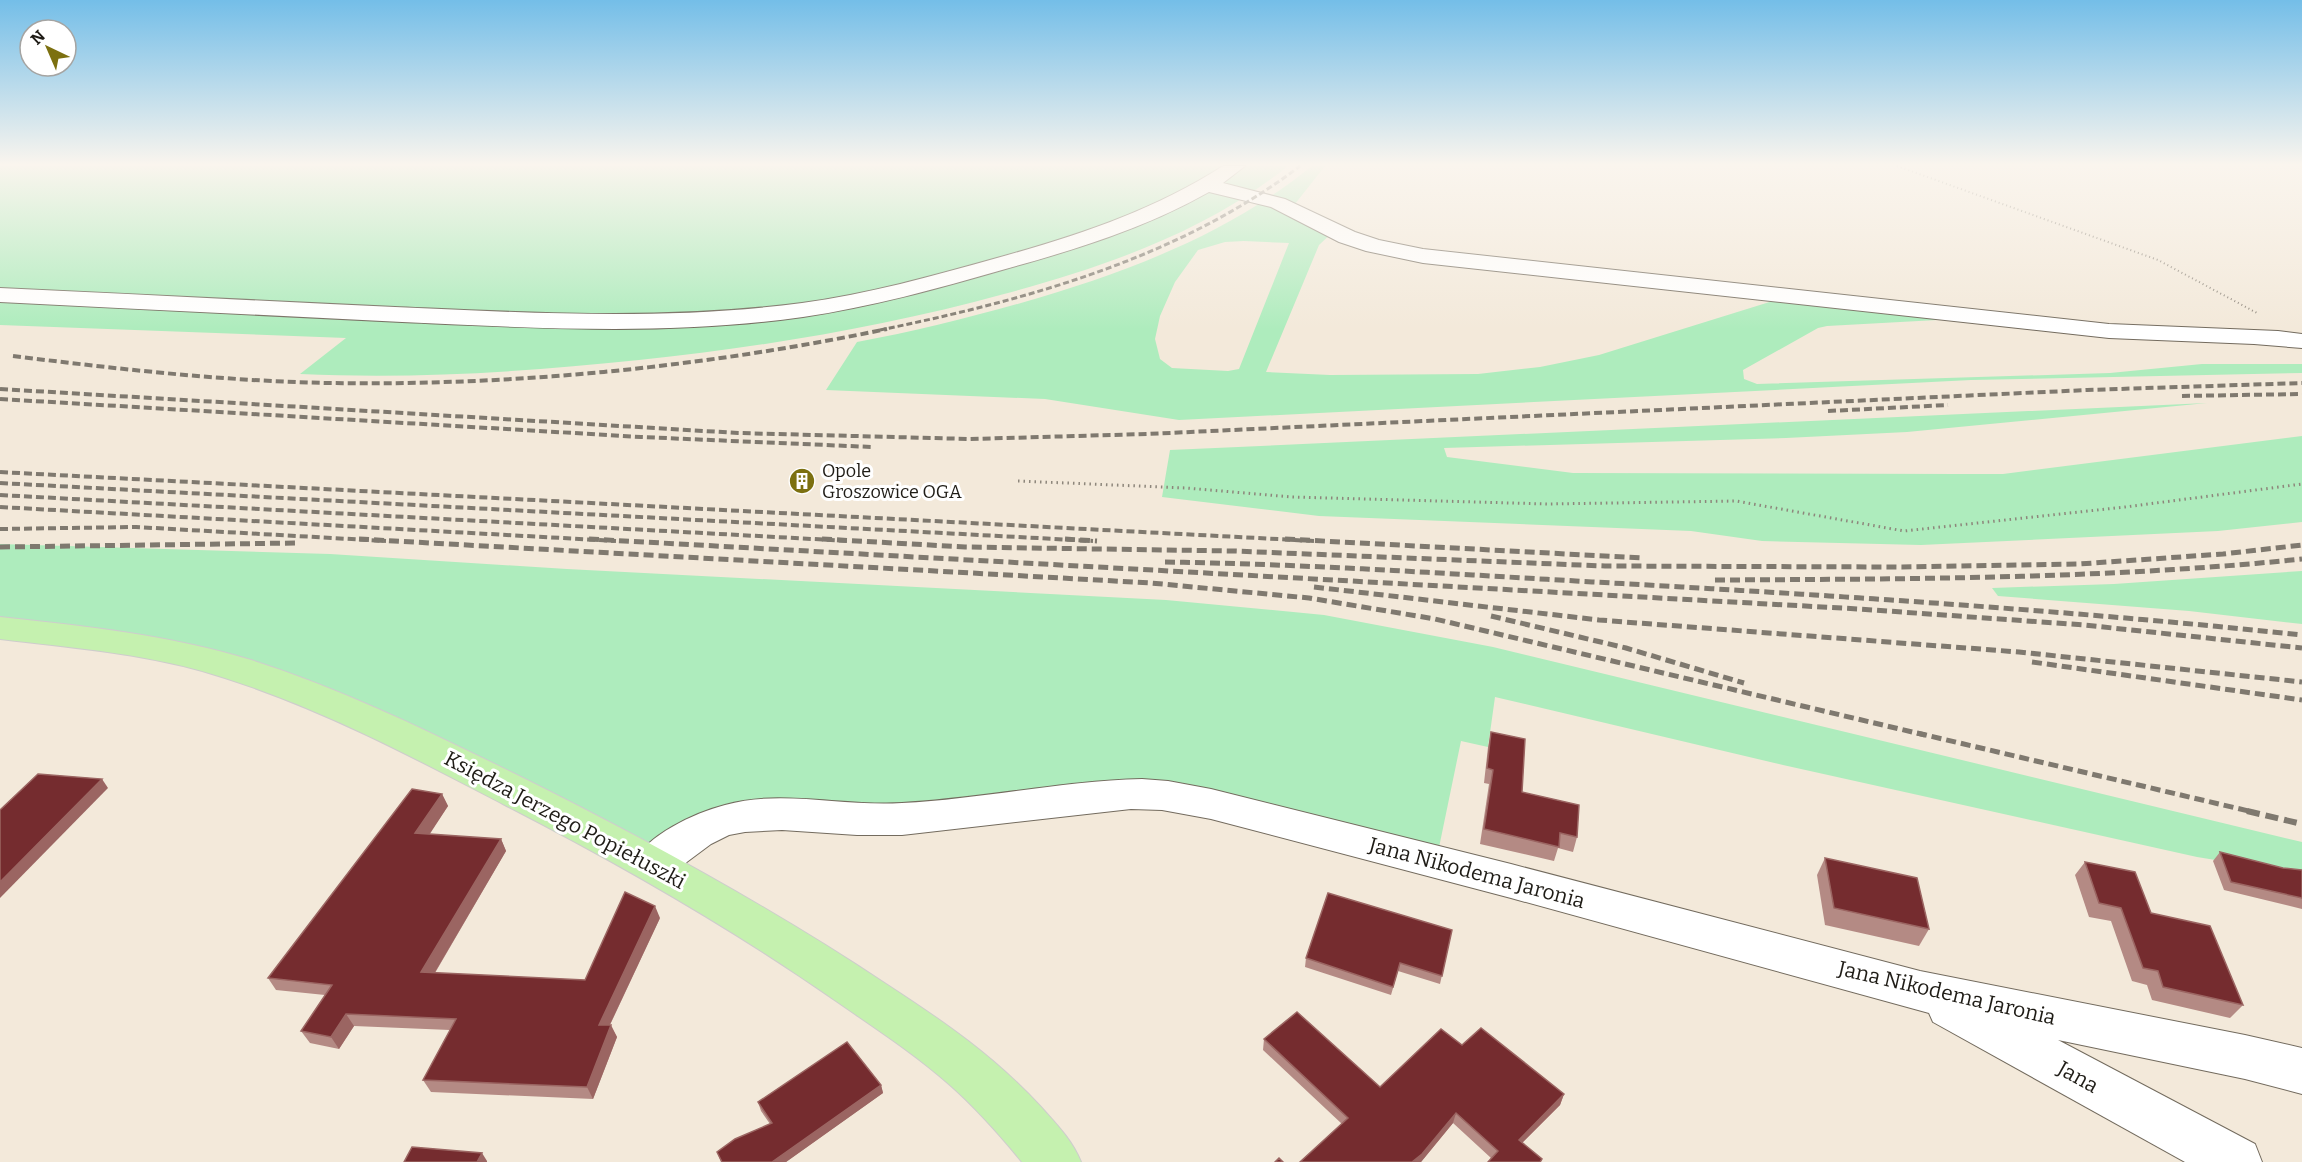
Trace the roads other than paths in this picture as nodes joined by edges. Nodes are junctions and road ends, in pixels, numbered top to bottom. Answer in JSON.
{"nodes":[{"id":1,"x":1132,"y":220,"type":"edge"},
{"id":2,"x":1313,"y":220,"type":"edge"},
{"id":3,"x":0,"y":295,"type":"edge"},
{"id":4,"x":2297,"y":341,"type":"edge"},
{"id":5,"x":0,"y":628,"type":"edge"},
{"id":6,"x":653,"y":864,"type":"junction"},
{"id":7,"x":1920,"y":991,"type":"junction"},
{"id":8,"x":2302,"y":1071,"type":"edge"},
{"id":9,"x":1055,"y":1162,"type":"edge"},
{"id":10,"x":2236,"y":1162,"type":"edge"}],
"edges":[{"from":1,"to":3,"type":"street"},
{"from":2,"to":4,"type":"street"},
{"from":5,"to":6,"type":"main road","name":"Księdza Jerzego Popiełuszki"},
{"from":6,"to":7,"type":"street","name":"Jana Nikodema Jaronia"},
{"from":6,"to":9,"type":"main road","name":"Księdza Jerzego Popiełuszki"},
{"from":7,"to":8,"type":"street","name":"Jana Nikodema Jaronia"},
{"from":7,"to":10,"type":"street","name":"Jana"}]}
